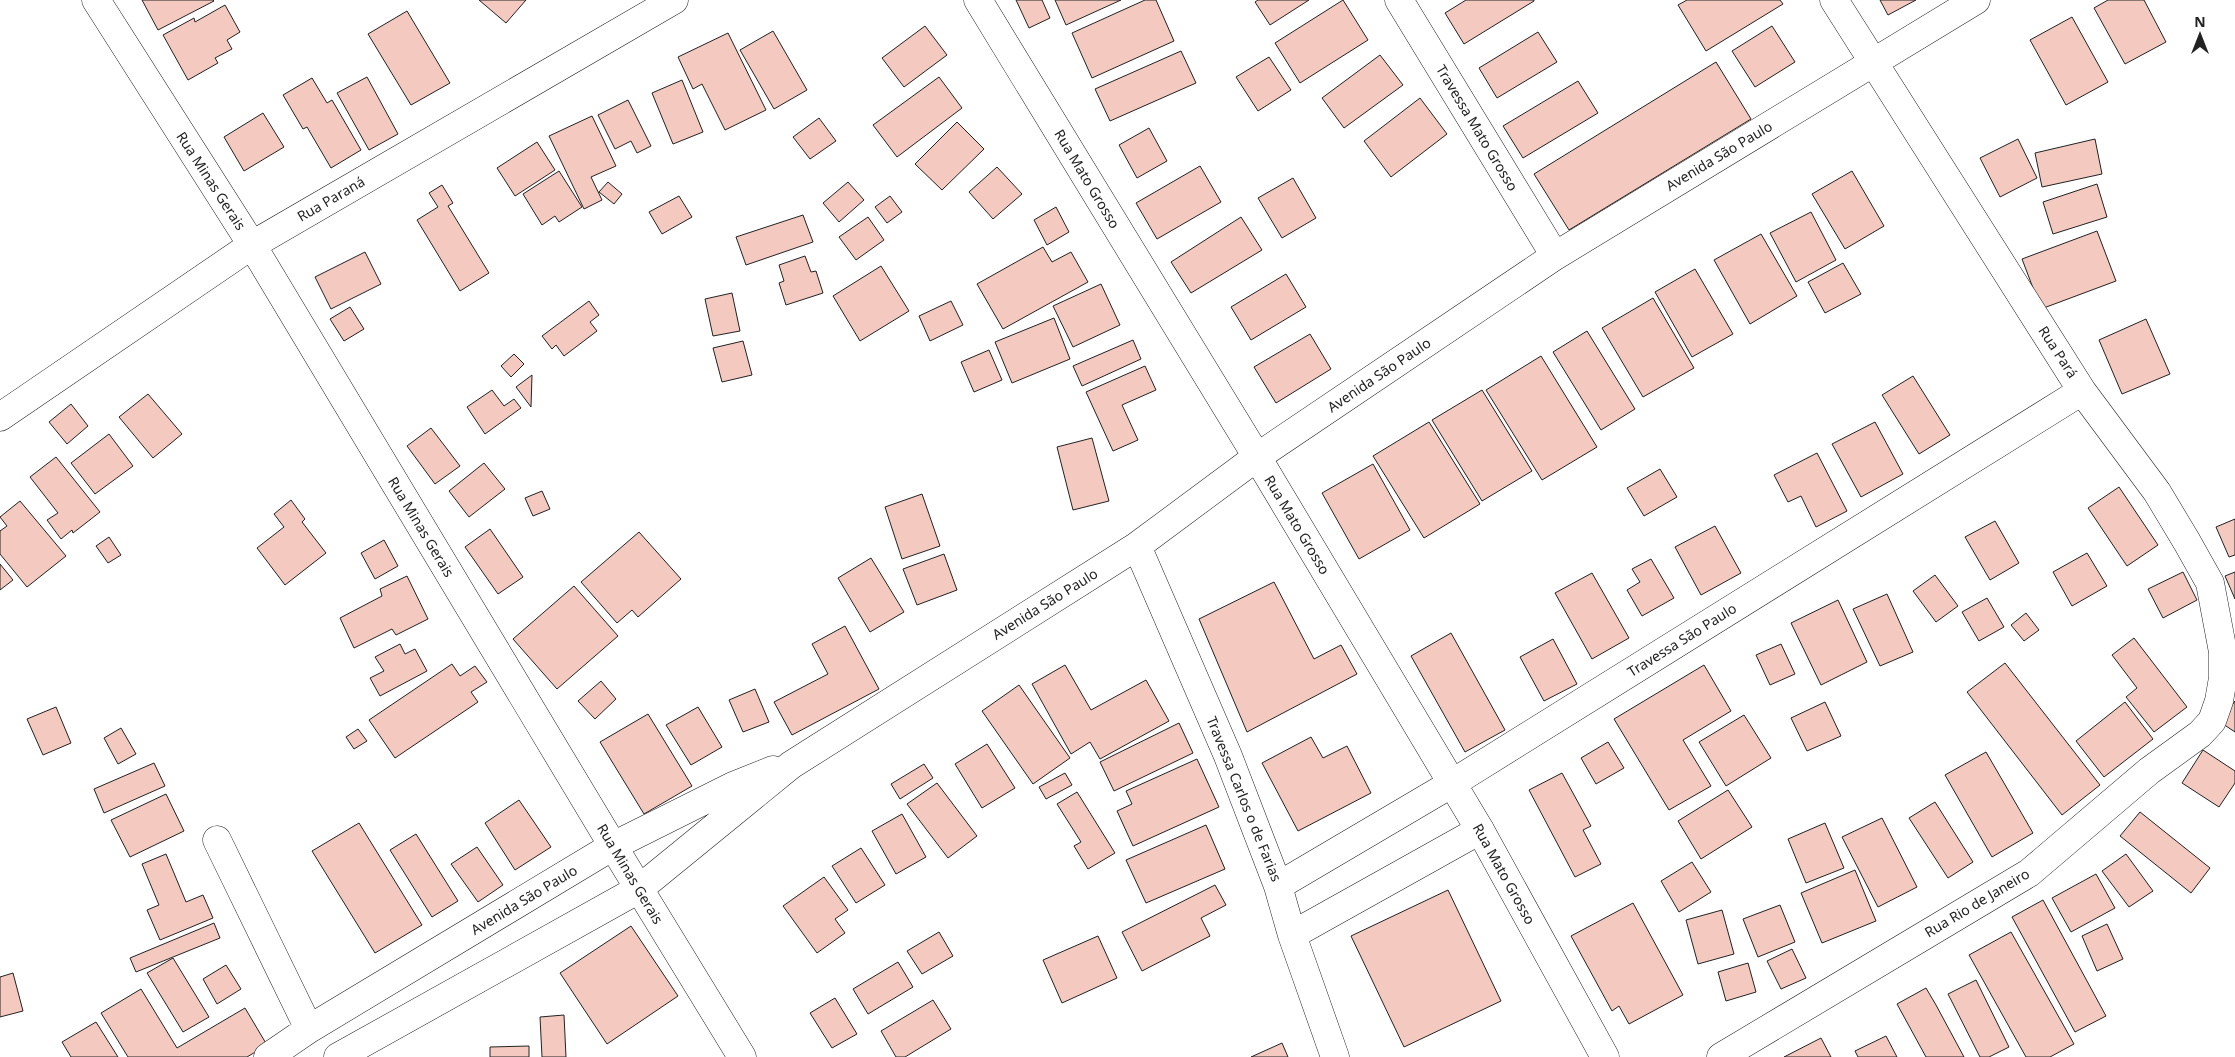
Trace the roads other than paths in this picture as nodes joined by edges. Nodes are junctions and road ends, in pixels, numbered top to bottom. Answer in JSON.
{"nodes":[{"id":1,"x":96,"y":0,"type":"edge"},
{"id":2,"x":674,"y":0,"type":"edge"},
{"id":3,"x":978,"y":0,"type":"edge"},
{"id":4,"x":1399,"y":0,"type":"edge"},
{"id":5,"x":1834,"y":0,"type":"edge"},
{"id":6,"x":1976,"y":0,"type":"edge"},
{"id":7,"x":1872,"y":63,"type":"junction"},
{"id":8,"x":252,"y":245,"type":"junction"},
{"id":9,"x":1555,"y":256,"type":"junction"},
{"id":10,"x":2082,"y":391,"type":"junction"},
{"id":11,"x":0,"y":417,"type":"edge"},
{"id":12,"x":1257,"y":457,"type":"junction"},
{"id":13,"x":1137,"y":546,"type":"junction"},
{"id":14,"x":2212,"y":721,"type":"joint"},
{"id":15,"x":791,"y":765,"type":"junction"},
{"id":16,"x":1451,"y":784,"type":"junction"},
{"id":17,"x":1480,"y":830,"type":"junction"},
{"id":18,"x":217,"y":840,"type":"dead end"},
{"id":19,"x":613,"y":846,"type":"junction"},
{"id":20,"x":1278,"y":886,"type":"junction"},
{"id":21,"x":639,"y":889,"type":"junction"},
{"id":22,"x":1292,"y":935,"type":"junction"},
{"id":23,"x":309,"y":1029,"type":"junction"},
{"id":24,"x":268,"y":1057,"type":"edge"},
{"id":25,"x":338,"y":1057,"type":"edge"},
{"id":26,"x":742,"y":1057,"type":"edge"},
{"id":27,"x":1335,"y":1057,"type":"edge"},
{"id":28,"x":1606,"y":1057,"type":"edge"},
{"id":29,"x":1721,"y":1057,"type":"edge"}],
"edges":[{"from":1,"to":8,"type":"street","name":"Rua Minas Gerais"},
{"from":2,"to":8,"type":"street","name":"Rua Paraná"},
{"from":3,"to":12,"type":"street","name":"Rua Mato Grosso"},
{"from":4,"to":9,"type":"street","name":"Travessa Mato Grosso"},
{"from":5,"to":7,"type":"street","name":"Rua Pará"},
{"from":6,"to":7,"type":"street","name":"Avenida São Paulo"},
{"from":7,"to":9,"type":"street","name":"Avenida São Paulo"},
{"from":7,"to":10,"type":"street","name":"Rua Pará"},
{"from":8,"to":11,"type":"street","name":"Rua Paraná"},
{"from":8,"to":19,"type":"street","name":"Rua Minas Gerais"},
{"from":9,"to":12,"type":"street","name":"Avenida São Paulo"},
{"from":10,"to":14,"type":"street","name":"Rua Pará"},
{"from":10,"to":16,"type":"street","name":"Travessa São Paulo"},
{"from":12,"to":13,"type":"street","name":"Avenida São Paulo"},
{"from":12,"to":16,"type":"street","name":"Rua Mato Grosso"},
{"from":13,"to":15,"type":"street","name":"Avenida São Paulo"},
{"from":13,"to":20,"type":"street","name":"Travessa Carlos o de Farias"},
{"from":14,"to":29,"type":"street","name":"Rua Rio de Janeiro"},
{"from":15,"to":19,"type":"street","name":"Avenida São Paulo"},
{"from":15,"to":21,"type":"street","name":"Avenida São Paulo"},
{"from":16,"to":17,"type":"street","name":"Rua Mato Grosso"},
{"from":16,"to":20,"type":"street","name":"Travessa São Paulo"},
{"from":17,"to":22,"type":"street"},
{"from":17,"to":28,"type":"street","name":"Rua Mato Grosso"},
{"from":18,"to":23,"type":"street"},
{"from":19,"to":21,"type":"street","name":"Rua Minas Gerais"},
{"from":19,"to":23,"type":"street","name":"Avenida São Paulo"},
{"from":20,"to":22,"type":"street","name":"Travessa Carlos o de Farias"},
{"from":21,"to":25,"type":"street","name":"Avenida São Paulo"},
{"from":21,"to":26,"type":"street","name":"Rua Minas Gerais"},
{"from":22,"to":27,"type":"street","name":"Travessa Carlos o de Farias"},
{"from":23,"to":24,"type":"street","name":"Avenida São Paulo"}]}
